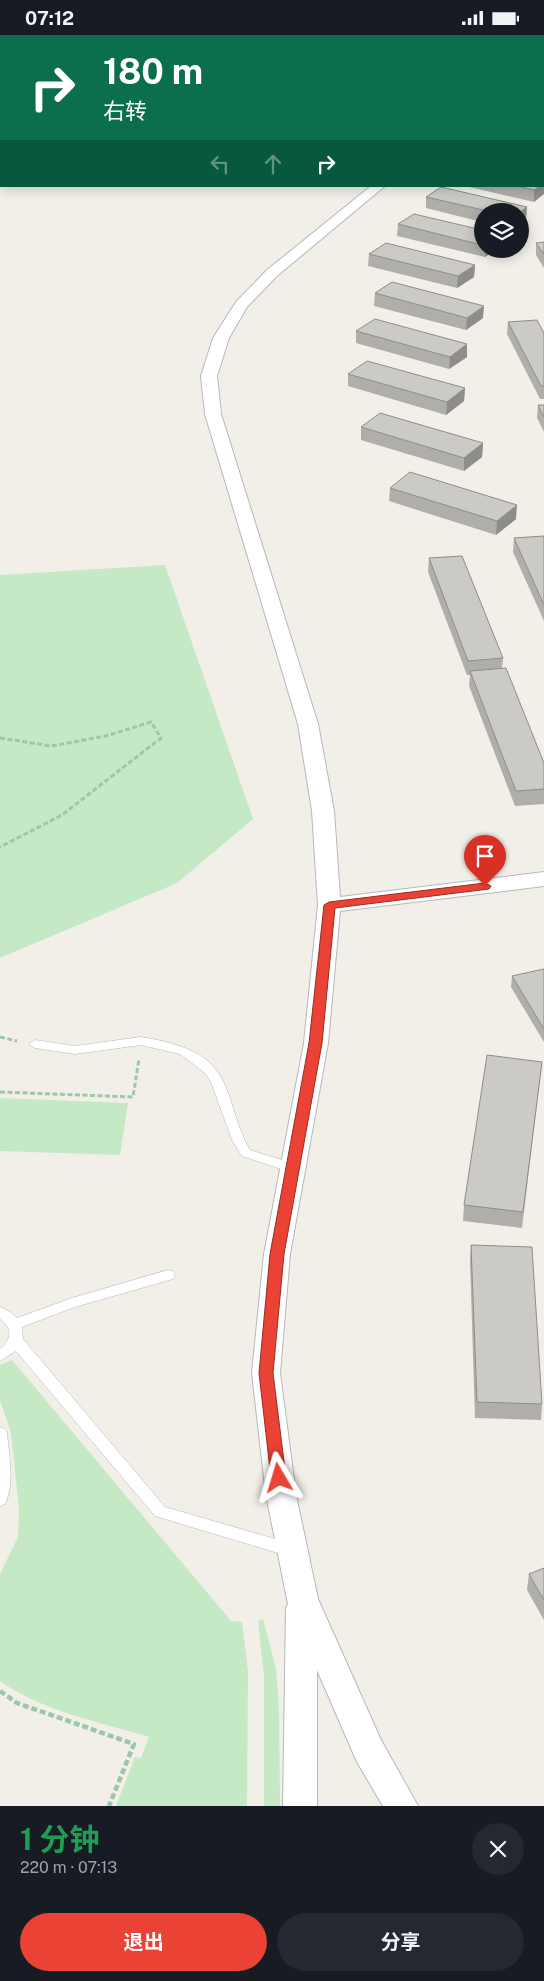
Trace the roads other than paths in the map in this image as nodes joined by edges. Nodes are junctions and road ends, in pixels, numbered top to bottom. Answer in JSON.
{"nodes":[{"id":1,"x":378,"y":187,"type":"edge"},
{"id":2,"x":544,"y":879,"type":"edge"},
{"id":3,"x":329,"y":905,"type":"junction"},
{"id":4,"x":35,"y":1044,"type":"dead end"},
{"id":5,"x":293,"y":1168,"type":"junction"},
{"id":6,"x":168,"y":1275,"type":"dead end"},
{"id":7,"x":0,"y":1312,"type":"edge"},
{"id":8,"x":15,"y":1324,"type":"junction"},
{"id":9,"x":16,"y":1341,"type":"junction"},
{"id":10,"x":0,"y":1356,"type":"edge"},
{"id":11,"x":0,"y":1433,"type":"edge"},
{"id":12,"x":0,"y":1500,"type":"edge"},
{"id":13,"x":292,"y":1551,"type":"junction"},
{"id":14,"x":302,"y":1599,"type":"junction"},
{"id":15,"x":300,"y":1806,"type":"edge"},
{"id":16,"x":401,"y":1806,"type":"edge"}],
"edges":[{"from":1,"to":3,"type":"street"},
{"from":2,"to":3,"type":"street"},
{"from":3,"to":5,"type":"street"},
{"from":4,"to":5,"type":"lane"},
{"from":5,"to":13,"type":"street"},
{"from":6,"to":8,"type":"lane"},
{"from":7,"to":8,"type":"lane"},
{"from":8,"to":9,"type":"lane"},
{"from":9,"to":10,"type":"lane"},
{"from":9,"to":13,"type":"lane"},
{"from":11,"to":12,"type":"lane"},
{"from":13,"to":14,"type":"street"},
{"from":14,"to":15,"type":"street"},
{"from":14,"to":16,"type":"street"}]}
